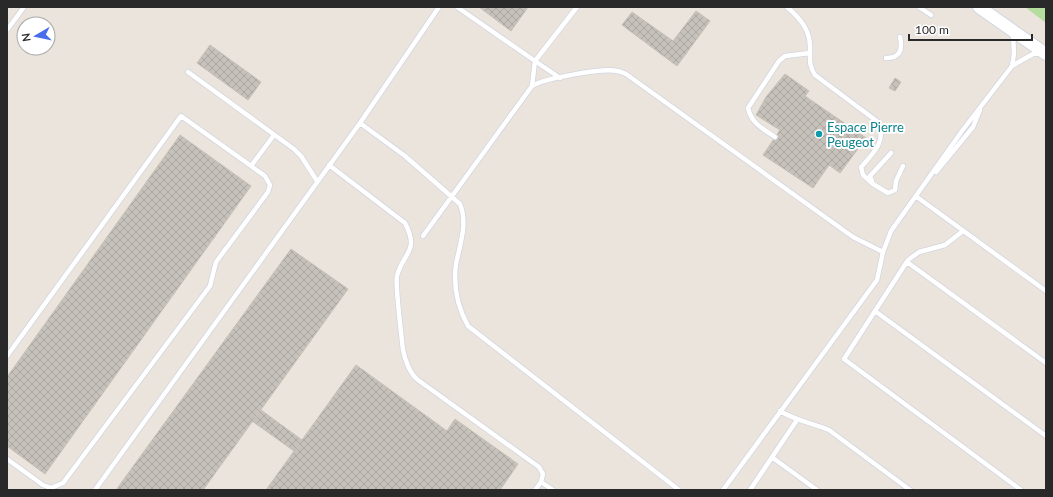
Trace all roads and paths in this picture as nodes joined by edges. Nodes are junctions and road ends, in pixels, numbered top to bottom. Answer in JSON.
{"nodes":[{"id":1,"x":24,"y":7,"type":"edge"},
{"id":2,"x":439,"y":7,"type":"edge"},
{"id":3,"x":457,"y":7,"type":"edge"},
{"id":4,"x":577,"y":7,"type":"edge"},
{"id":5,"x":787,"y":7,"type":"edge"},
{"id":6,"x":919,"y":7,"type":"edge"},
{"id":7,"x":979,"y":7,"type":"edge"},
{"id":8,"x":931,"y":16,"type":"dead end"},
{"id":9,"x":7,"y":30,"type":"edge"},
{"id":10,"x":1012,"y":32,"type":"junction"},
{"id":11,"x":900,"y":36,"type":"dead end"},
{"id":12,"x":810,"y":53,"type":"junction"},
{"id":13,"x":1045,"y":54,"type":"edge"},
{"id":14,"x":886,"y":58,"type":"dead end"},
{"id":15,"x":535,"y":61,"type":"junction"},
{"id":16,"x":1012,"y":66,"type":"junction"},
{"id":17,"x":188,"y":72,"type":"dead end"},
{"id":18,"x":560,"y":78,"type":"junction"},
{"id":19,"x":532,"y":86,"type":"junction"},
{"id":20,"x":360,"y":123,"type":"junction"},
{"id":21,"x":274,"y":135,"type":"junction"},
{"id":22,"x":775,"y":137,"type":"dead end"},
{"id":23,"x":891,"y":153,"type":"dead end"},
{"id":24,"x":866,"y":162,"type":"junction"},
{"id":25,"x":329,"y":165,"type":"junction"},
{"id":26,"x":251,"y":166,"type":"junction"},
{"id":27,"x":903,"y":166,"type":"dead end"},
{"id":28,"x":874,"y":171,"type":"junction"},
{"id":29,"x":317,"y":181,"type":"junction"},
{"id":30,"x":873,"y":184,"type":"junction"},
{"id":31,"x":452,"y":196,"type":"junction"},
{"id":32,"x":916,"y":196,"type":"junction"},
{"id":33,"x":963,"y":231,"type":"junction"},
{"id":34,"x":423,"y":236,"type":"dead end"},
{"id":35,"x":883,"y":252,"type":"junction"},
{"id":36,"x":907,"y":262,"type":"junction"},
{"id":37,"x":1046,"y":291,"type":"edge"},
{"id":38,"x":875,"y":311,"type":"junction"},
{"id":39,"x":7,"y":356,"type":"edge"},
{"id":40,"x":1046,"y":363,"type":"edge"},
{"id":41,"x":780,"y":412,"type":"junction"},
{"id":42,"x":797,"y":420,"type":"junction"},
{"id":43,"x":1046,"y":436,"type":"edge"},
{"id":44,"x":773,"y":458,"type":"junction"},
{"id":45,"x":7,"y":459,"type":"edge"},
{"id":46,"x":541,"y":482,"type":"junction"},
{"id":47,"x":95,"y":490,"type":"edge"},
{"id":48,"x":535,"y":490,"type":"edge"},
{"id":49,"x":553,"y":490,"type":"edge"},
{"id":50,"x":679,"y":490,"type":"edge"},
{"id":51,"x":723,"y":490,"type":"edge"},
{"id":52,"x":750,"y":490,"type":"edge"},
{"id":53,"x":817,"y":490,"type":"edge"},
{"id":54,"x":910,"y":490,"type":"edge"},
{"id":55,"x":1021,"y":490,"type":"edge"}],
"edges":[{"from":1,"to":9,"type":"lane"},
{"from":2,"to":20,"type":"lane"},
{"from":3,"to":15,"type":"lane"},
{"from":4,"to":15,"type":"lane"},
{"from":5,"to":12,"type":"lane"},
{"from":6,"to":8,"type":"lane"},
{"from":7,"to":10,"type":"main road"},
{"from":10,"to":13,"type":"main road"},
{"from":10,"to":16,"type":"lane"},
{"from":11,"to":14,"type":"lane"},
{"from":12,"to":22,"type":"lane"},
{"from":12,"to":24,"type":"lane"},
{"from":13,"to":16,"type":"lane"},
{"from":15,"to":18,"type":"lane"},
{"from":15,"to":19,"type":"lane"},
{"from":16,"to":32,"type":"lane"},
{"from":17,"to":21,"type":"lane"},
{"from":18,"to":19,"type":"lane"},
{"from":18,"to":35,"type":"lane"},
{"from":19,"to":31,"type":"lane"},
{"from":20,"to":25,"type":"lane"},
{"from":20,"to":31,"type":"lane"},
{"from":21,"to":26,"type":"lane"},
{"from":21,"to":29,"type":"lane"},
{"from":23,"to":28,"type":"lane"},
{"from":24,"to":28,"type":"lane"},
{"from":24,"to":30,"type":"lane"},
{"from":25,"to":29,"type":"lane"},
{"from":25,"to":46,"type":"lane"},
{"from":26,"to":39,"type":"lane"},
{"from":26,"to":45,"type":"lane"},
{"from":27,"to":30,"type":"lane"},
{"from":28,"to":30,"type":"lane"},
{"from":29,"to":47,"type":"lane"},
{"from":31,"to":34,"type":"lane"},
{"from":31,"to":50,"type":"lane"},
{"from":32,"to":33,"type":"lane"},
{"from":32,"to":35,"type":"lane"},
{"from":33,"to":36,"type":"lane"},
{"from":33,"to":37,"type":"lane"},
{"from":35,"to":41,"type":"lane"},
{"from":36,"to":38,"type":"lane"},
{"from":36,"to":40,"type":"lane"},
{"from":38,"to":43,"type":"lane"},
{"from":38,"to":55,"type":"lane"},
{"from":41,"to":42,"type":"lane"},
{"from":41,"to":51,"type":"lane"},
{"from":42,"to":44,"type":"lane"},
{"from":42,"to":54,"type":"lane"},
{"from":44,"to":52,"type":"lane"},
{"from":44,"to":53,"type":"lane"},
{"from":46,"to":48,"type":"lane"},
{"from":46,"to":49,"type":"lane"}]}
